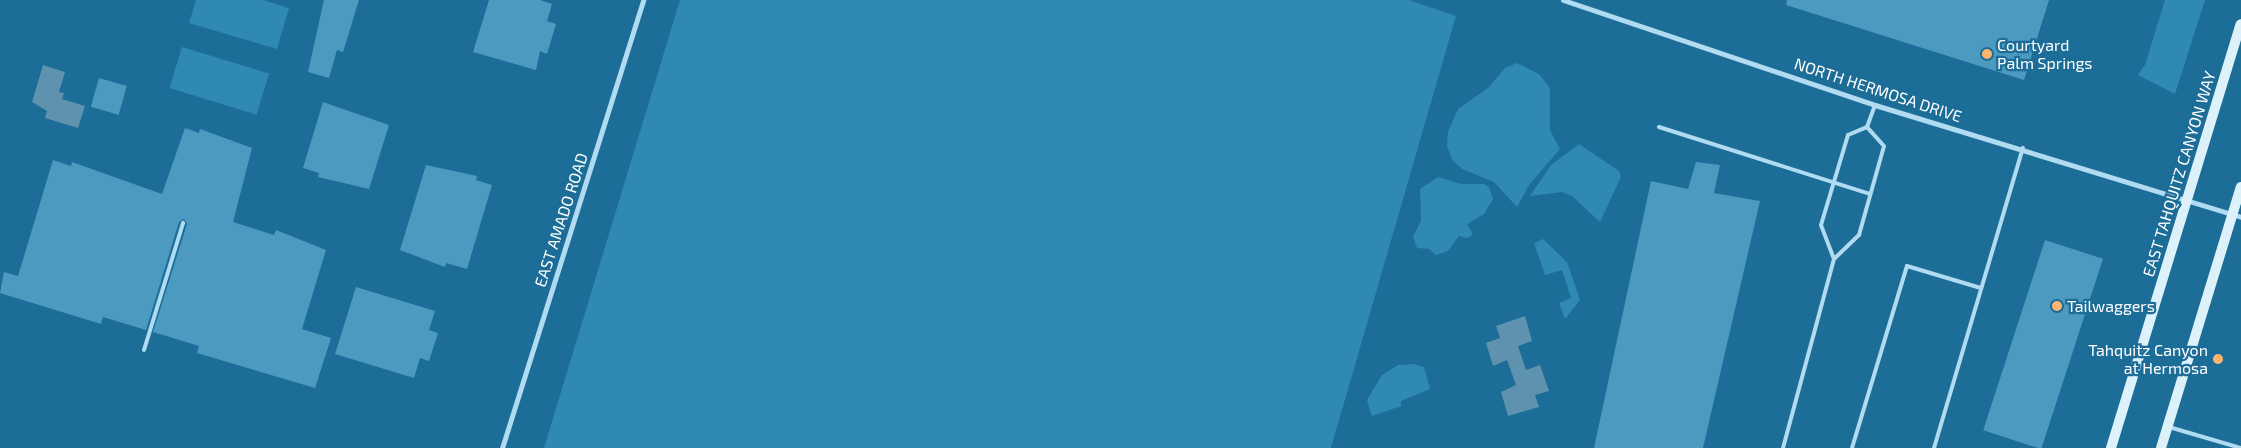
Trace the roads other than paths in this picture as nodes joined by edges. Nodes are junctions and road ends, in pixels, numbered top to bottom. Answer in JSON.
{"nodes":[{"id":1,"x":643,"y":0,"type":"edge"},
{"id":2,"x":1563,"y":0,"type":"edge"},
{"id":3,"x":2241,"y":24,"type":"edge"},
{"id":4,"x":1875,"y":105,"type":"junction"},
{"id":5,"x":1659,"y":127,"type":"dead end"},
{"id":6,"x":1867,"y":128,"type":"junction"},
{"id":7,"x":2023,"y":148,"type":"junction"},
{"id":8,"x":1833,"y":183,"type":"junction"},
{"id":9,"x":2241,"y":187,"type":"edge"},
{"id":10,"x":1870,"y":194,"type":"junction"},
{"id":11,"x":2187,"y":200,"type":"junction"},
{"id":12,"x":2237,"y":216,"type":"edge"},
{"id":13,"x":183,"y":223,"type":"dead end"},
{"id":14,"x":1834,"y":259,"type":"junction"},
{"id":15,"x":1981,"y":288,"type":"junction"},
{"id":16,"x":144,"y":350,"type":"dead end"},
{"id":17,"x":2168,"y":426,"type":"junction"},
{"id":18,"x":502,"y":448,"type":"edge"},
{"id":19,"x":1783,"y":448,"type":"edge"},
{"id":20,"x":1852,"y":448,"type":"edge"},
{"id":21,"x":1934,"y":448,"type":"edge"},
{"id":22,"x":2111,"y":448,"type":"edge"},
{"id":23,"x":2161,"y":448,"type":"edge"},
{"id":24,"x":2241,"y":448,"type":"edge"}],
"edges":[{"from":1,"to":18,"type":"street","name":"EAST AMADO ROAD"},
{"from":2,"to":4,"type":"street","name":"NORTH HERMOSA DRIVE"},
{"from":3,"to":11,"type":"main road","name":"EAST TAHQUITZ CANYON WAY"},
{"from":4,"to":6,"type":"lane"},
{"from":4,"to":7,"type":"street","name":"NORTH HERMOSA DRIVE"},
{"from":5,"to":8,"type":"lane"},
{"from":6,"to":8,"type":"lane"},
{"from":6,"to":10,"type":"lane"},
{"from":7,"to":11,"type":"street","name":"NORTH HERMOSA DRIVE"},
{"from":7,"to":15,"type":"lane"},
{"from":8,"to":10,"type":"lane"},
{"from":8,"to":14,"type":"lane"},
{"from":9,"to":12,"type":"main road"},
{"from":10,"to":14,"type":"lane"},
{"from":11,"to":12,"type":"street","name":"NORTH HERMOSA DRIVE"},
{"from":11,"to":22,"type":"main road","name":"EAST TAHQUITZ CANYON WAY"},
{"from":12,"to":17,"type":"main road"},
{"from":13,"to":16,"type":"lane"},
{"from":14,"to":19,"type":"lane"},
{"from":15,"to":20,"type":"lane"},
{"from":15,"to":21,"type":"lane"},
{"from":17,"to":23,"type":"main road"},
{"from":17,"to":24,"type":"lane"}]}
